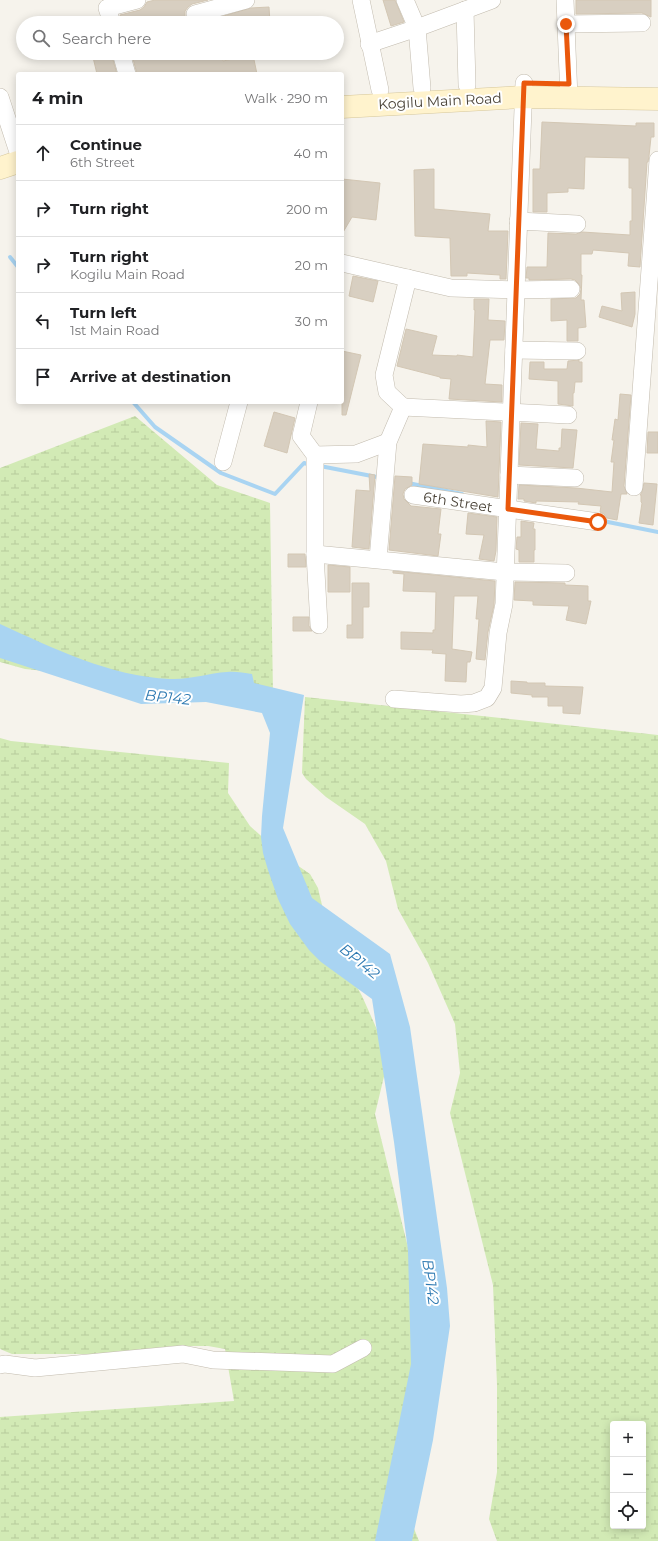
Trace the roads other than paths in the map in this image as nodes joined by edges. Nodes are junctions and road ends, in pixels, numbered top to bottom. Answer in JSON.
{"nodes":[{"id":1,"x":137,"y":0,"type":"edge"},
{"id":2,"x":246,"y":0,"type":"edge"},
{"id":3,"x":361,"y":0,"type":"edge"},
{"id":4,"x":405,"y":0,"type":"edge"},
{"id":5,"x":492,"y":0,"type":"edge"},
{"id":6,"x":565,"y":0,"type":"edge"},
{"id":7,"x":465,"y":10,"type":"junction"},
{"id":8,"x":195,"y":14,"type":"dead end"},
{"id":9,"x":110,"y":16,"type":"edge"},
{"id":10,"x":642,"y":23,"type":"dead end"},
{"id":11,"x":566,"y":24,"type":"junction"},
{"id":12,"x":417,"y":28,"type":"junction"},
{"id":13,"x":369,"y":44,"type":"junction"},
{"id":14,"x":123,"y":60,"type":"edge"},
{"id":15,"x":126,"y":72,"type":"edge"},
{"id":16,"x":658,"y":84,"type":"edge"},
{"id":17,"x":467,"y":85,"type":"junction"},
{"id":18,"x":422,"y":88,"type":"junction"},
{"id":19,"x":380,"y":90,"type":"junction"},
{"id":20,"x":523,"y":90,"type":"junction"},
{"id":21,"x":569,"y":91,"type":"junction"},
{"id":22,"x":344,"y":92,"type":"edge"},
{"id":23,"x":0,"y":96,"type":"edge"},
{"id":24,"x":658,"y":99,"type":"edge"},
{"id":25,"x":344,"y":107,"type":"edge"},
{"id":26,"x":16,"y":146,"type":"edge"},
{"id":27,"x":658,"y":160,"type":"edge"},
{"id":28,"x":16,"y":163,"type":"edge"},
{"id":29,"x":0,"y":168,"type":"edge"},
{"id":30,"x":16,"y":179,"type":"edge"},
{"id":31,"x":0,"y":183,"type":"edge"},
{"id":32,"x":518,"y":221,"type":"junction"},
{"id":33,"x":577,"y":224,"type":"dead end"},
{"id":34,"x":344,"y":265,"type":"edge"},
{"id":35,"x":408,"y":278,"type":"junction"},
{"id":36,"x":571,"y":289,"type":"dead end"},
{"id":37,"x":516,"y":290,"type":"junction"},
{"id":38,"x":514,"y":350,"type":"junction"},
{"id":39,"x":577,"y":351,"type":"dead end"},
{"id":40,"x":238,"y":404,"type":"edge"},
{"id":41,"x":309,"y":404,"type":"edge"},
{"id":42,"x":403,"y":407,"type":"junction"},
{"id":43,"x":511,"y":413,"type":"junction"},
{"id":44,"x":568,"y":415,"type":"dead end"},
{"id":45,"x":388,"y":442,"type":"junction"},
{"id":46,"x":315,"y":454,"type":"junction"},
{"id":47,"x":223,"y":462,"type":"dead end"},
{"id":48,"x":509,"y":475,"type":"junction"},
{"id":49,"x":575,"y":478,"type":"dead end"},
{"id":50,"x":634,"y":487,"type":"dead end"},
{"id":51,"x":413,"y":495,"type":"dead end"},
{"id":52,"x":508,"y":509,"type":"junction"},
{"id":53,"x":598,"y":522,"type":"dead end"},
{"id":54,"x":316,"y":554,"type":"junction"},
{"id":55,"x":378,"y":559,"type":"junction"},
{"id":56,"x":505,"y":572,"type":"junction"},
{"id":57,"x":566,"y":572,"type":"dead end"},
{"id":58,"x":319,"y":625,"type":"dead end"},
{"id":59,"x":394,"y":699,"type":"dead end"},
{"id":60,"x":363,"y":1348,"type":"dead end"},
{"id":61,"x":0,"y":1366,"type":"edge"}],
"edges":[{"from":1,"to":9,"type":"street"},
{"from":2,"to":8,"type":"street"},
{"from":3,"to":13,"type":"street"},
{"from":4,"to":12,"type":"street"},
{"from":5,"to":7,"type":"street"},
{"from":6,"to":11,"type":"street"},
{"from":7,"to":12,"type":"street"},
{"from":7,"to":17,"type":"street"},
{"from":10,"to":11,"type":"street"},
{"from":11,"to":21,"type":"street"},
{"from":12,"to":13,"type":"street"},
{"from":12,"to":18,"type":"street"},
{"from":13,"to":19,"type":"street"},
{"from":14,"to":15,"type":"street"},
{"from":16,"to":21,"type":"main road","name":"Kogilu Main Road"},
{"from":17,"to":18,"type":"main road","name":"Kogilu Main Road"},
{"from":17,"to":20,"type":"main road","name":"Kogilu Main Road"},
{"from":18,"to":19,"type":"main road","name":"Kogilu Main Road"},
{"from":19,"to":22,"type":"main road","name":"Kogilu Main Road"},
{"from":20,"to":21,"type":"main road","name":"Kogilu Main Road"},
{"from":20,"to":25,"type":"main road","name":"Kogilu Main Road"},
{"from":20,"to":32,"type":"street"},
{"from":21,"to":24,"type":"main road","name":"Kogilu Main Road"},
{"from":23,"to":26,"type":"street"},
{"from":27,"to":50,"type":"street"},
{"from":28,"to":29,"type":"main road"},
{"from":30,"to":31,"type":"main road"},
{"from":32,"to":33,"type":"street"},
{"from":32,"to":37,"type":"street"},
{"from":34,"to":35,"type":"street"},
{"from":35,"to":37,"type":"street"},
{"from":35,"to":42,"type":"street"},
{"from":36,"to":37,"type":"street"},
{"from":37,"to":38,"type":"street"},
{"from":38,"to":39,"type":"street"},
{"from":38,"to":43,"type":"street"},
{"from":40,"to":47,"type":"street"},
{"from":41,"to":46,"type":"street"},
{"from":42,"to":43,"type":"street"},
{"from":42,"to":45,"type":"street"},
{"from":43,"to":44,"type":"street"},
{"from":43,"to":48,"type":"street"},
{"from":45,"to":46,"type":"street"},
{"from":45,"to":55,"type":"street"},
{"from":46,"to":54,"type":"street"},
{"from":48,"to":49,"type":"street"},
{"from":48,"to":52,"type":"street"},
{"from":51,"to":52,"type":"street","name":"6th Street"},
{"from":52,"to":53,"type":"street","name":"6th Street"},
{"from":52,"to":56,"type":"street"},
{"from":54,"to":55,"type":"street"},
{"from":54,"to":58,"type":"street"},
{"from":55,"to":56,"type":"street"},
{"from":56,"to":57,"type":"street"},
{"from":56,"to":59,"type":"street"},
{"from":60,"to":61,"type":"street"}]}
